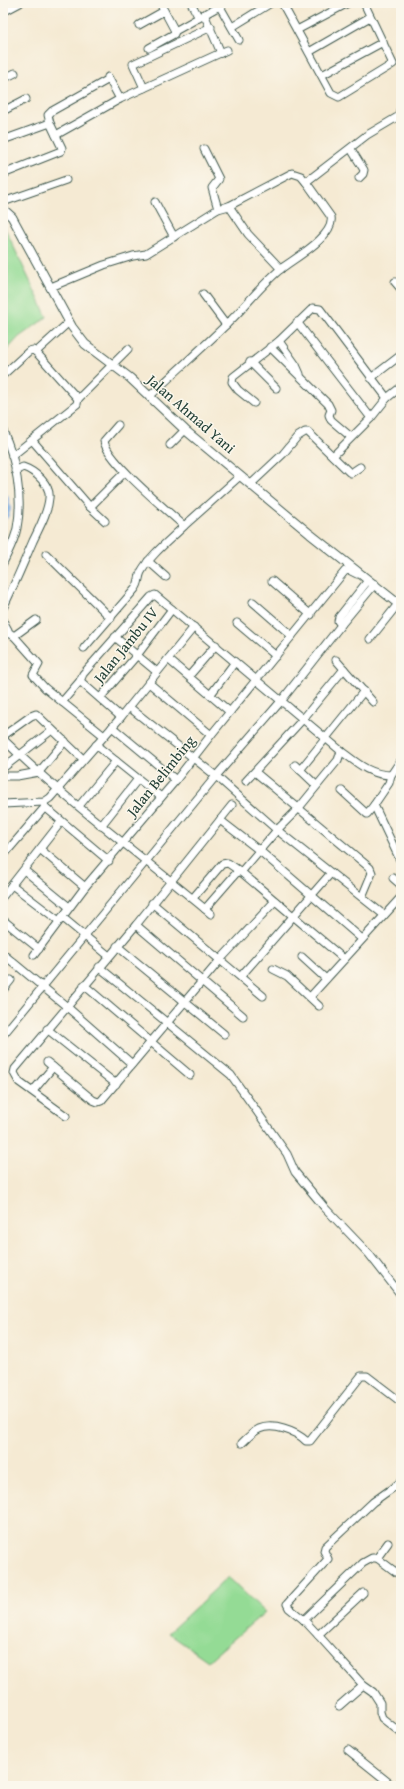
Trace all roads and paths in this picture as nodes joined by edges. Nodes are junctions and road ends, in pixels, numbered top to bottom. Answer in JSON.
{"nodes":[{"id":1,"x":20,"y":3,"type":"edge"},
{"id":2,"x":160,"y":3,"type":"edge"},
{"id":3,"x":191,"y":3,"type":"edge"},
{"id":4,"x":271,"y":3,"type":"edge"},
{"id":5,"x":293,"y":3,"type":"edge"},
{"id":6,"x":348,"y":3,"type":"edge"},
{"id":7,"x":364,"y":3,"type":"edge"},
{"id":8,"x":219,"y":4,"type":"edge"},
{"id":9,"x":283,"y":5,"type":"edge"},
{"id":10,"x":164,"y":11,"type":"junction"},
{"id":11,"x":3,"y":12,"type":"edge"},
{"id":12,"x":202,"y":16,"type":"junction"},
{"id":13,"x":370,"y":17,"type":"junction"},
{"id":14,"x":139,"y":25,"type":"dead end"},
{"id":15,"x":211,"y":27,"type":"junction"},
{"id":16,"x":232,"y":27,"type":"junction"},
{"id":17,"x":297,"y":30,"type":"junction"},
{"id":18,"x":176,"y":31,"type":"junction"},
{"id":19,"x":239,"y":40,"type":"dead end"},
{"id":20,"x":383,"y":42,"type":"junction"},
{"id":21,"x":149,"y":48,"type":"dead end"},
{"id":22,"x":309,"y":52,"type":"junction"},
{"id":23,"x":15,"y":73,"type":"dead end"},
{"id":24,"x":322,"y":75,"type":"junction"},
{"id":25,"x":3,"y":79,"type":"edge"},
{"id":26,"x":144,"y":88,"type":"junction"},
{"id":27,"x":26,"y":99,"type":"dead end"},
{"id":28,"x":120,"y":99,"type":"junction"},
{"id":29,"x":401,"y":106,"type":"edge"},
{"id":30,"x":3,"y":111,"type":"edge"},
{"id":31,"x":50,"y":123,"type":"junction"},
{"id":32,"x":56,"y":136,"type":"junction"},
{"id":33,"x":3,"y":140,"type":"edge"},
{"id":34,"x":204,"y":149,"type":"dead end"},
{"id":35,"x":351,"y":149,"type":"junction"},
{"id":36,"x":3,"y":174,"type":"edge"},
{"id":37,"x":359,"y":178,"type":"dead end"},
{"id":38,"x":66,"y":180,"type":"dead end"},
{"id":39,"x":306,"y":182,"type":"junction"},
{"id":40,"x":3,"y":202,"type":"edge"},
{"id":41,"x":155,"y":202,"type":"dead end"},
{"id":42,"x":230,"y":206,"type":"junction"},
{"id":43,"x":218,"y":209,"type":"junction"},
{"id":44,"x":3,"y":210,"type":"edge"},
{"id":45,"x":174,"y":237,"type":"junction"},
{"id":46,"x":281,"y":269,"type":"junction"},
{"id":47,"x":396,"y":282,"type":"dead end"},
{"id":48,"x":51,"y":287,"type":"junction"},
{"id":49,"x":401,"y":289,"type":"edge"},
{"id":50,"x":203,"y":294,"type":"dead end"},
{"id":51,"x":69,"y":322,"type":"junction"},
{"id":52,"x":297,"y":322,"type":"junction"},
{"id":53,"x":226,"y":324,"type":"junction"},
{"id":54,"x":279,"y":341,"type":"junction"},
{"id":55,"x":270,"y":347,"type":"junction"},
{"id":56,"x":128,"y":349,"type":"dead end"},
{"id":57,"x":36,"y":352,"type":"junction"},
{"id":58,"x":401,"y":355,"type":"edge"},
{"id":59,"x":250,"y":362,"type":"junction"},
{"id":60,"x":112,"y":364,"type":"junction"},
{"id":61,"x":3,"y":375,"type":"edge"},
{"id":62,"x":302,"y":378,"type":"junction"},
{"id":63,"x":371,"y":378,"type":"junction"},
{"id":64,"x":401,"y":387,"type":"edge"},
{"id":65,"x":276,"y":388,"type":"dead end"},
{"id":66,"x":149,"y":397,"type":"junction"},
{"id":67,"x":387,"y":398,"type":"junction"},
{"id":68,"x":78,"y":399,"type":"junction"},
{"id":69,"x":254,"y":403,"type":"dead end"},
{"id":70,"x":370,"y":418,"type":"junction"},
{"id":71,"x":118,"y":425,"type":"dead end"},
{"id":72,"x":3,"y":430,"type":"edge"},
{"id":73,"x":185,"y":430,"type":"junction"},
{"id":74,"x":351,"y":437,"type":"junction"},
{"id":75,"x":32,"y":440,"type":"junction"},
{"id":76,"x":170,"y":445,"type":"dead end"},
{"id":77,"x":12,"y":456,"type":"junction"},
{"id":78,"x":333,"y":456,"type":"junction"},
{"id":79,"x":360,"y":467,"type":"dead end"},
{"id":80,"x":15,"y":472,"type":"junction"},
{"id":81,"x":125,"y":472,"type":"junction"},
{"id":82,"x":240,"y":476,"type":"junction"},
{"id":83,"x":251,"y":484,"type":"junction"},
{"id":84,"x":90,"y":507,"type":"junction"},
{"id":85,"x":106,"y":521,"type":"dead end"},
{"id":86,"x":184,"y":526,"type":"junction"},
{"id":87,"x":46,"y":554,"type":"dead end"},
{"id":88,"x":148,"y":561,"type":"junction"},
{"id":89,"x":3,"y":563,"type":"edge"},
{"id":90,"x":166,"y":577,"type":"dead end"},
{"id":91,"x":272,"y":581,"type":"dead end"},
{"id":92,"x":371,"y":585,"type":"junction"},
{"id":93,"x":253,"y":602,"type":"dead end"},
{"id":94,"x":400,"y":605,"type":"edge"},
{"id":95,"x":3,"y":608,"type":"edge"},
{"id":96,"x":172,"y":609,"type":"junction"},
{"id":97,"x":311,"y":615,"type":"junction"},
{"id":98,"x":110,"y":618,"type":"junction"},
{"id":99,"x":36,"y":620,"type":"dead end"},
{"id":100,"x":3,"y":621,"type":"edge"},
{"id":101,"x":237,"y":624,"type":"dead end"},
{"id":102,"x":194,"y":627,"type":"junction"},
{"id":103,"x":8,"y":635,"type":"edge"},
{"id":104,"x":292,"y":636,"type":"junction"},
{"id":105,"x":115,"y":637,"type":"junction"},
{"id":106,"x":370,"y":639,"type":"dead end"},
{"id":107,"x":216,"y":645,"type":"junction"},
{"id":108,"x":84,"y":648,"type":"dead end"},
{"id":109,"x":138,"y":654,"type":"junction"},
{"id":110,"x":276,"y":656,"type":"junction"},
{"id":111,"x":168,"y":659,"type":"junction"},
{"id":112,"x":336,"y":660,"type":"dead end"},
{"id":113,"x":235,"y":662,"type":"junction"},
{"id":114,"x":344,"y":669,"type":"junction"},
{"id":115,"x":157,"y":672,"type":"junction"},
{"id":116,"x":189,"y":676,"type":"junction"},
{"id":117,"x":257,"y":680,"type":"junction"},
{"id":118,"x":80,"y":681,"type":"junction"},
{"id":119,"x":149,"y":683,"type":"junction"},
{"id":120,"x":364,"y":691,"type":"junction"},
{"id":121,"x":211,"y":694,"type":"junction"},
{"id":122,"x":100,"y":698,"type":"junction"},
{"id":123,"x":282,"y":700,"type":"junction"},
{"id":124,"x":62,"y":702,"type":"junction"},
{"id":125,"x":373,"y":702,"type":"dead end"},
{"id":126,"x":129,"y":707,"type":"junction"},
{"id":127,"x":230,"y":712,"type":"junction"},
{"id":128,"x":121,"y":717,"type":"junction"},
{"id":129,"x":303,"y":720,"type":"junction"},
{"id":130,"x":112,"y":727,"type":"junction"},
{"id":131,"x":52,"y":730,"type":"junction"},
{"id":132,"x":211,"y":734,"type":"junction"},
{"id":133,"x":3,"y":736,"type":"edge"},
{"id":134,"x":104,"y":736,"type":"junction"},
{"id":135,"x":3,"y":739,"type":"edge"},
{"id":136,"x":326,"y":739,"type":"junction"},
{"id":137,"x":65,"y":741,"type":"junction"},
{"id":138,"x":96,"y":745,"type":"junction"},
{"id":139,"x":341,"y":751,"type":"junction"},
{"id":140,"x":19,"y":755,"type":"junction"},
{"id":141,"x":192,"y":758,"type":"junction"},
{"id":142,"x":84,"y":759,"type":"junction"},
{"id":143,"x":401,"y":760,"type":"edge"},
{"id":144,"x":116,"y":761,"type":"junction"},
{"id":145,"x":3,"y":768,"type":"edge"},
{"id":146,"x":39,"y":772,"type":"junction"},
{"id":147,"x":255,"y":772,"type":"junction"},
{"id":148,"x":391,"y":775,"type":"junction"},
{"id":149,"x":3,"y":776,"type":"edge"},
{"id":150,"x":216,"y":776,"type":"junction"},
{"id":151,"x":138,"y":778,"type":"junction"},
{"id":152,"x":176,"y":780,"type":"junction"},
{"id":153,"x":246,"y":781,"type":"dead end"},
{"id":154,"x":316,"y":785,"type":"junction"},
{"id":155,"x":58,"y":790,"type":"junction"},
{"id":156,"x":342,"y":791,"type":"dead end"},
{"id":157,"x":161,"y":797,"type":"junction"},
{"id":158,"x":4,"y":805,"type":"edge"},
{"id":159,"x":44,"y":805,"type":"junction"},
{"id":160,"x":232,"y":805,"type":"dead end"},
{"id":161,"x":374,"y":805,"type":"junction"},
{"id":162,"x":79,"y":806,"type":"junction"},
{"id":163,"x":298,"y":809,"type":"junction"},
{"id":164,"x":220,"y":820,"type":"junction"},
{"id":165,"x":61,"y":822,"type":"junction"},
{"id":166,"x":101,"y":826,"type":"junction"},
{"id":167,"x":277,"y":830,"type":"junction"},
{"id":168,"x":124,"y":842,"type":"junction"},
{"id":169,"x":40,"y":849,"type":"junction"},
{"id":170,"x":260,"y":851,"type":"junction"},
{"id":171,"x":3,"y":856,"type":"edge"},
{"id":172,"x":147,"y":860,"type":"junction"},
{"id":173,"x":108,"y":861,"type":"junction"},
{"id":174,"x":401,"y":862,"type":"edge"},
{"id":175,"x":24,"y":870,"type":"junction"},
{"id":176,"x":240,"y":872,"type":"junction"},
{"id":177,"x":331,"y":873,"type":"junction"},
{"id":178,"x":393,"y":878,"type":"dead end"},
{"id":179,"x":171,"y":880,"type":"junction"},
{"id":180,"x":12,"y":885,"type":"junction"},
{"id":181,"x":401,"y":885,"type":"edge"},
{"id":182,"x":85,"y":887,"type":"junction"},
{"id":183,"x":311,"y":895,"type":"junction"},
{"id":184,"x":3,"y":896,"type":"edge"},
{"id":185,"x":362,"y":897,"type":"junction"},
{"id":186,"x":401,"y":897,"type":"edge"},
{"id":187,"x":193,"y":898,"type":"junction"},
{"id":188,"x":275,"y":901,"type":"junction"},
{"id":189,"x":152,"y":903,"type":"junction"},
{"id":190,"x":69,"y":907,"type":"junction"},
{"id":191,"x":205,"y":908,"type":"junction"},
{"id":192,"x":212,"y":914,"type":"dead end"},
{"id":193,"x":384,"y":915,"type":"junction"},
{"id":194,"x":294,"y":917,"type":"junction"},
{"id":195,"x":61,"y":919,"type":"junction"},
{"id":196,"x":3,"y":920,"type":"edge"},
{"id":197,"x":136,"y":925,"type":"junction"},
{"id":198,"x":84,"y":936,"type":"junction"},
{"id":199,"x":362,"y":939,"type":"junction"},
{"id":200,"x":117,"y":946,"type":"junction"},
{"id":201,"x":3,"y":954,"type":"edge"},
{"id":202,"x":109,"y":956,"type":"junction"},
{"id":203,"x":302,"y":957,"type":"dead end"},
{"id":204,"x":344,"y":958,"type":"junction"},
{"id":205,"x":220,"y":960,"type":"junction"},
{"id":206,"x":99,"y":967,"type":"junction"},
{"id":207,"x":273,"y":969,"type":"dead end"},
{"id":208,"x":241,"y":976,"type":"junction"},
{"id":209,"x":326,"y":979,"type":"junction"},
{"id":210,"x":11,"y":980,"type":"dead end"},
{"id":211,"x":203,"y":980,"type":"junction"},
{"id":212,"x":84,"y":986,"type":"junction"},
{"id":213,"x":42,"y":987,"type":"junction"},
{"id":214,"x":3,"y":989,"type":"edge"},
{"id":215,"x":264,"y":996,"type":"dead end"},
{"id":216,"x":310,"y":997,"type":"junction"},
{"id":217,"x":185,"y":1002,"type":"junction"},
{"id":218,"x":66,"y":1006,"type":"junction"},
{"id":219,"x":319,"y":1006,"type":"dead end"},
{"id":220,"x":243,"y":1016,"type":"dead end"},
{"id":221,"x":168,"y":1022,"type":"junction"},
{"id":222,"x":47,"y":1029,"type":"junction"},
{"id":223,"x":224,"y":1034,"type":"dead end"},
{"id":224,"x":3,"y":1035,"type":"edge"},
{"id":225,"x":151,"y":1043,"type":"junction"},
{"id":226,"x":47,"y":1062,"type":"dead end"},
{"id":227,"x":132,"y":1064,"type":"junction"},
{"id":228,"x":53,"y":1067,"type":"junction"},
{"id":229,"x":190,"y":1075,"type":"dead end"},
{"id":230,"x":116,"y":1084,"type":"junction"},
{"id":231,"x":33,"y":1091,"type":"junction"},
{"id":232,"x":66,"y":1116,"type":"dead end"},
{"id":233,"x":401,"y":1294,"type":"edge"},
{"id":234,"x":399,"y":1397,"type":"edge"},
{"id":235,"x":242,"y":1443,"type":"dead end"},
{"id":236,"x":401,"y":1482,"type":"edge"},
{"id":237,"x":388,"y":1543,"type":"dead end"},
{"id":238,"x":377,"y":1558,"type":"junction"},
{"id":239,"x":401,"y":1576,"type":"edge"},
{"id":240,"x":363,"y":1593,"type":"dead end"},
{"id":241,"x":304,"y":1620,"type":"junction"},
{"id":242,"x":318,"y":1635,"type":"junction"},
{"id":243,"x":363,"y":1685,"type":"junction"},
{"id":244,"x":339,"y":1706,"type":"dead end"},
{"id":245,"x":401,"y":1733,"type":"edge"},
{"id":246,"x":348,"y":1750,"type":"dead end"},
{"id":247,"x":398,"y":1784,"type":"edge"}],
"edges":[{"from":1,"to":11,"type":"street"},
{"from":2,"to":10,"type":"street"},
{"from":3,"to":12,"type":"street"},
{"from":4,"to":16,"type":"street"},
{"from":5,"to":9,"type":"street"},
{"from":6,"to":17,"type":"street"},
{"from":7,"to":13,"type":"street"},
{"from":8,"to":12,"type":"street"},
{"from":8,"to":16,"type":"street"},
{"from":9,"to":17,"type":"street"},
{"from":10,"to":14,"type":"street"},
{"from":10,"to":18,"type":"street"},
{"from":12,"to":15,"type":"street"},
{"from":12,"to":18,"type":"street"},
{"from":13,"to":20,"type":"street"},
{"from":13,"to":22,"type":"street"},
{"from":15,"to":26,"type":"street"},
{"from":15,"to":26,"type":"street"},
{"from":16,"to":19,"type":"street"},
{"from":17,"to":22,"type":"street"},
{"from":18,"to":21,"type":"street"},
{"from":20,"to":24,"type":"street"},
{"from":20,"to":24,"type":"street"},
{"from":22,"to":24,"type":"street"},
{"from":23,"to":25,"type":"street"},
{"from":26,"to":28,"type":"street"},
{"from":27,"to":30,"type":"street"},
{"from":28,"to":31,"type":"street"},
{"from":28,"to":32,"type":"street"},
{"from":29,"to":35,"type":"street"},
{"from":31,"to":32,"type":"street"},
{"from":31,"to":33,"type":"street"},
{"from":32,"to":36,"type":"street"},
{"from":34,"to":43,"type":"street"},
{"from":35,"to":37,"type":"street"},
{"from":35,"to":39,"type":"street"},
{"from":38,"to":40,"type":"street"},
{"from":39,"to":42,"type":"street"},
{"from":39,"to":46,"type":"street"},
{"from":41,"to":45,"type":"street"},
{"from":42,"to":43,"type":"street"},
{"from":42,"to":46,"type":"street"},
{"from":43,"to":45,"type":"street"},
{"from":44,"to":48,"type":"street","name":"Jalan Ahmad Yani"},
{"from":45,"to":48,"type":"street"},
{"from":46,"to":53,"type":"street"},
{"from":47,"to":49,"type":"street"},
{"from":48,"to":51,"type":"street","name":"Jalan Ahmad Yani"},
{"from":50,"to":53,"type":"street"},
{"from":51,"to":57,"type":"street"},
{"from":51,"to":60,"type":"street","name":"Jalan Ahmad Yani"},
{"from":52,"to":54,"type":"street"},
{"from":52,"to":63,"type":"street"},
{"from":52,"to":70,"type":"street"},
{"from":53,"to":66,"type":"street"},
{"from":54,"to":55,"type":"street"},
{"from":54,"to":62,"type":"street"},
{"from":55,"to":59,"type":"street"},
{"from":55,"to":62,"type":"street"},
{"from":56,"to":60,"type":"street"},
{"from":57,"to":61,"type":"street"},
{"from":57,"to":68,"type":"street"},
{"from":58,"to":63,"type":"street"},
{"from":59,"to":65,"type":"street"},
{"from":59,"to":69,"type":"street"},
{"from":60,"to":66,"type":"street","name":"Jalan Ahmad Yani"},
{"from":60,"to":68,"type":"street"},
{"from":62,"to":74,"type":"street"},
{"from":63,"to":67,"type":"street"},
{"from":64,"to":67,"type":"street"},
{"from":66,"to":73,"type":"street","name":"Jalan Ahmad Yani"},
{"from":67,"to":70,"type":"street"},
{"from":68,"to":75,"type":"street"},
{"from":70,"to":74,"type":"street"},
{"from":71,"to":81,"type":"street"},
{"from":72,"to":77,"type":"street"},
{"from":73,"to":76,"type":"street"},
{"from":73,"to":82,"type":"street","name":"Jalan Ahmad Yani"},
{"from":74,"to":78,"type":"street"},
{"from":75,"to":77,"type":"street"},
{"from":75,"to":84,"type":"street"},
{"from":77,"to":80,"type":"street"},
{"from":78,"to":79,"type":"street"},
{"from":78,"to":83,"type":"street"},
{"from":80,"to":89,"type":"street"},
{"from":80,"to":95,"type":"street"},
{"from":81,"to":84,"type":"street"},
{"from":81,"to":86,"type":"street"},
{"from":82,"to":83,"type":"street","name":"Jalan Ahmad Yani"},
{"from":82,"to":86,"type":"street"},
{"from":83,"to":92,"type":"street","name":"Jalan Ahmad Yani"},
{"from":84,"to":85,"type":"street"},
{"from":86,"to":88,"type":"street"},
{"from":87,"to":98,"type":"street"},
{"from":88,"to":90,"type":"street"},
{"from":88,"to":98,"type":"street"},
{"from":91,"to":97,"type":"street"},
{"from":92,"to":94,"type":"street","name":"Jalan Ahmad Yani"},
{"from":92,"to":97,"type":"street","name":"Jalan Belimbing"},
{"from":92,"to":123,"type":"street"},
{"from":93,"to":104,"type":"street"},
{"from":94,"to":106,"type":"street"},
{"from":96,"to":102,"type":"street"},
{"from":96,"to":105,"type":"street"},
{"from":96,"to":109,"type":"street","name":"Jalan Jambu IV"},
{"from":97,"to":104,"type":"street","name":"Jalan Belimbing"},
{"from":98,"to":108,"type":"street"},
{"from":99,"to":103,"type":"street"},
{"from":100,"to":103,"type":"street"},
{"from":101,"to":110,"type":"street"},
{"from":102,"to":107,"type":"street"},
{"from":102,"to":111,"type":"street"},
{"from":103,"to":124,"type":"street"},
{"from":104,"to":110,"type":"street","name":"Jalan Belimbing"},
{"from":105,"to":109,"type":"street"},
{"from":105,"to":118,"type":"street"},
{"from":107,"to":113,"type":"street"},
{"from":107,"to":116,"type":"street"},
{"from":109,"to":115,"type":"street"},
{"from":109,"to":122,"type":"street","name":"Jalan Jambu IV"},
{"from":110,"to":117,"type":"street","name":"Jalan Belimbing"},
{"from":111,"to":115,"type":"street"},
{"from":111,"to":116,"type":"street"},
{"from":112,"to":114,"type":"street"},
{"from":113,"to":117,"type":"street"},
{"from":113,"to":121,"type":"street"},
{"from":114,"to":120,"type":"street"},
{"from":114,"to":129,"type":"street"},
{"from":115,"to":119,"type":"street"},
{"from":116,"to":121,"type":"street"},
{"from":117,"to":123,"type":"street"},
{"from":117,"to":127,"type":"street","name":"Jalan Belimbing"},
{"from":118,"to":122,"type":"street"},
{"from":118,"to":124,"type":"street"},
{"from":119,"to":126,"type":"street"},
{"from":119,"to":132,"type":"street"},
{"from":120,"to":125,"type":"street"},
{"from":120,"to":136,"type":"street"},
{"from":121,"to":127,"type":"street"},
{"from":122,"to":128,"type":"street"},
{"from":123,"to":129,"type":"street"},
{"from":123,"to":150,"type":"street"},
{"from":124,"to":134,"type":"street"},
{"from":126,"to":128,"type":"street"},
{"from":126,"to":141,"type":"street"},
{"from":127,"to":132,"type":"street","name":"Jalan Belimbing"},
{"from":128,"to":130,"type":"street"},
{"from":129,"to":136,"type":"street"},
{"from":129,"to":147,"type":"street"},
{"from":130,"to":134,"type":"street"},
{"from":130,"to":152,"type":"street"},
{"from":131,"to":133,"type":"street"},
{"from":131,"to":137,"type":"street"},
{"from":131,"to":140,"type":"street"},
{"from":132,"to":141,"type":"street","name":"Jalan Belimbing"},
{"from":134,"to":138,"type":"street"},
{"from":135,"to":140,"type":"street"},
{"from":136,"to":139,"type":"street"},
{"from":136,"to":154,"type":"street"},
{"from":137,"to":142,"type":"street"},
{"from":137,"to":146,"type":"street"},
{"from":138,"to":142,"type":"street"},
{"from":138,"to":144,"type":"street"},
{"from":139,"to":148,"type":"street"},
{"from":139,"to":154,"type":"street"},
{"from":140,"to":145,"type":"street"},
{"from":140,"to":146,"type":"street"},
{"from":141,"to":150,"type":"street"},
{"from":141,"to":152,"type":"street","name":"Jalan Belimbing"},
{"from":142,"to":155,"type":"street"},
{"from":143,"to":148,"type":"street"},
{"from":144,"to":151,"type":"street"},
{"from":144,"to":162,"type":"street"},
{"from":146,"to":149,"type":"street"},
{"from":146,"to":155,"type":"street"},
{"from":147,"to":153,"type":"street"},
{"from":147,"to":163,"type":"street"},
{"from":148,"to":161,"type":"street"},
{"from":150,"to":167,"type":"street"},
{"from":150,"to":172,"type":"street"},
{"from":151,"to":157,"type":"street"},
{"from":151,"to":166,"type":"street"},
{"from":152,"to":157,"type":"street","name":"Jalan Belimbing"},
{"from":154,"to":163,"type":"street"},
{"from":155,"to":159,"type":"street"},
{"from":155,"to":162,"type":"street"},
{"from":156,"to":161,"type":"street"},
{"from":157,"to":168,"type":"street","name":"Jalan Belimbing"},
{"from":158,"to":159,"type":"street"},
{"from":159,"to":165,"type":"street"},
{"from":159,"to":171,"type":"street"},
{"from":160,"to":164,"type":"street"},
{"from":161,"to":174,"type":"street"},
{"from":162,"to":166,"type":"street"},
{"from":163,"to":167,"type":"street"},
{"from":163,"to":185,"type":"street"},
{"from":164,"to":170,"type":"street"},
{"from":164,"to":179,"type":"street"},
{"from":165,"to":169,"type":"street"},
{"from":165,"to":173,"type":"street"},
{"from":166,"to":168,"type":"street"},
{"from":167,"to":170,"type":"street"},
{"from":167,"to":177,"type":"street"},
{"from":168,"to":172,"type":"street"},
{"from":168,"to":173,"type":"street","name":"Jalan Belimbing"},
{"from":169,"to":175,"type":"street"},
{"from":169,"to":182,"type":"street"},
{"from":170,"to":176,"type":"street"},
{"from":170,"to":183,"type":"street"},
{"from":172,"to":179,"type":"street"},
{"from":172,"to":198,"type":"street"},
{"from":173,"to":182,"type":"street","name":"Jalan Belimbing"},
{"from":175,"to":180,"type":"street"},
{"from":175,"to":190,"type":"street"},
{"from":176,"to":187,"type":"street"},
{"from":176,"to":188,"type":"street"},
{"from":176,"to":191,"type":"street"},
{"from":177,"to":183,"type":"street"},
{"from":177,"to":185,"type":"street"},
{"from":178,"to":181,"type":"street"},
{"from":179,"to":187,"type":"street"},
{"from":179,"to":189,"type":"street"},
{"from":180,"to":184,"type":"street"},
{"from":180,"to":195,"type":"street"},
{"from":182,"to":190,"type":"street","name":"Jalan Belimbing"},
{"from":183,"to":194,"type":"street"},
{"from":183,"to":199,"type":"street"},
{"from":185,"to":193,"type":"street"},
{"from":186,"to":193,"type":"street"},
{"from":187,"to":191,"type":"street"},
{"from":188,"to":194,"type":"street"},
{"from":188,"to":205,"type":"street"},
{"from":189,"to":197,"type":"street"},
{"from":189,"to":205,"type":"street"},
{"from":190,"to":195,"type":"street","name":"Jalan Belimbing"},
{"from":191,"to":192,"type":"street"},
{"from":193,"to":199,"type":"street"},
{"from":194,"to":204,"type":"street"},
{"from":194,"to":208,"type":"street"},
{"from":195,"to":196,"type":"street","name":"Jalan Belimbing"},
{"from":195,"to":198,"type":"street"},
{"from":197,"to":200,"type":"street"},
{"from":197,"to":211,"type":"street"},
{"from":198,"to":202,"type":"street"},
{"from":198,"to":213,"type":"street"},
{"from":199,"to":204,"type":"street"},
{"from":200,"to":202,"type":"street"},
{"from":200,"to":217,"type":"street"},
{"from":201,"to":213,"type":"street"},
{"from":202,"to":206,"type":"street"},
{"from":203,"to":209,"type":"street"},
{"from":204,"to":209,"type":"street"},
{"from":205,"to":208,"type":"street"},
{"from":205,"to":211,"type":"street"},
{"from":206,"to":212,"type":"street"},
{"from":206,"to":221,"type":"street"},
{"from":207,"to":216,"type":"street"},
{"from":208,"to":215,"type":"street"},
{"from":209,"to":216,"type":"street"},
{"from":210,"to":214,"type":"street"},
{"from":211,"to":217,"type":"street"},
{"from":211,"to":220,"type":"street"},
{"from":212,"to":218,"type":"street"},
{"from":212,"to":225,"type":"street"},
{"from":213,"to":218,"type":"street"},
{"from":213,"to":224,"type":"street"},
{"from":216,"to":219,"type":"street"},
{"from":217,"to":221,"type":"street"},
{"from":217,"to":223,"type":"street"},
{"from":218,"to":222,"type":"street"},
{"from":218,"to":227,"type":"street"},
{"from":221,"to":225,"type":"street"},
{"from":221,"to":233,"type":"street"},
{"from":222,"to":230,"type":"street"},
{"from":222,"to":231,"type":"street"},
{"from":225,"to":227,"type":"street"},
{"from":225,"to":229,"type":"street"},
{"from":226,"to":228,"type":"street"},
{"from":227,"to":230,"type":"street"},
{"from":228,"to":230,"type":"street"},
{"from":228,"to":231,"type":"street"},
{"from":231,"to":232,"type":"street"},
{"from":234,"to":235,"type":"street"},
{"from":236,"to":241,"type":"street"},
{"from":237,"to":238,"type":"street"},
{"from":238,"to":239,"type":"street"},
{"from":238,"to":241,"type":"street"},
{"from":240,"to":242,"type":"street"},
{"from":241,"to":242,"type":"street"},
{"from":242,"to":243,"type":"street"},
{"from":243,"to":244,"type":"street"},
{"from":243,"to":245,"type":"street"},
{"from":246,"to":247,"type":"street"}]}
